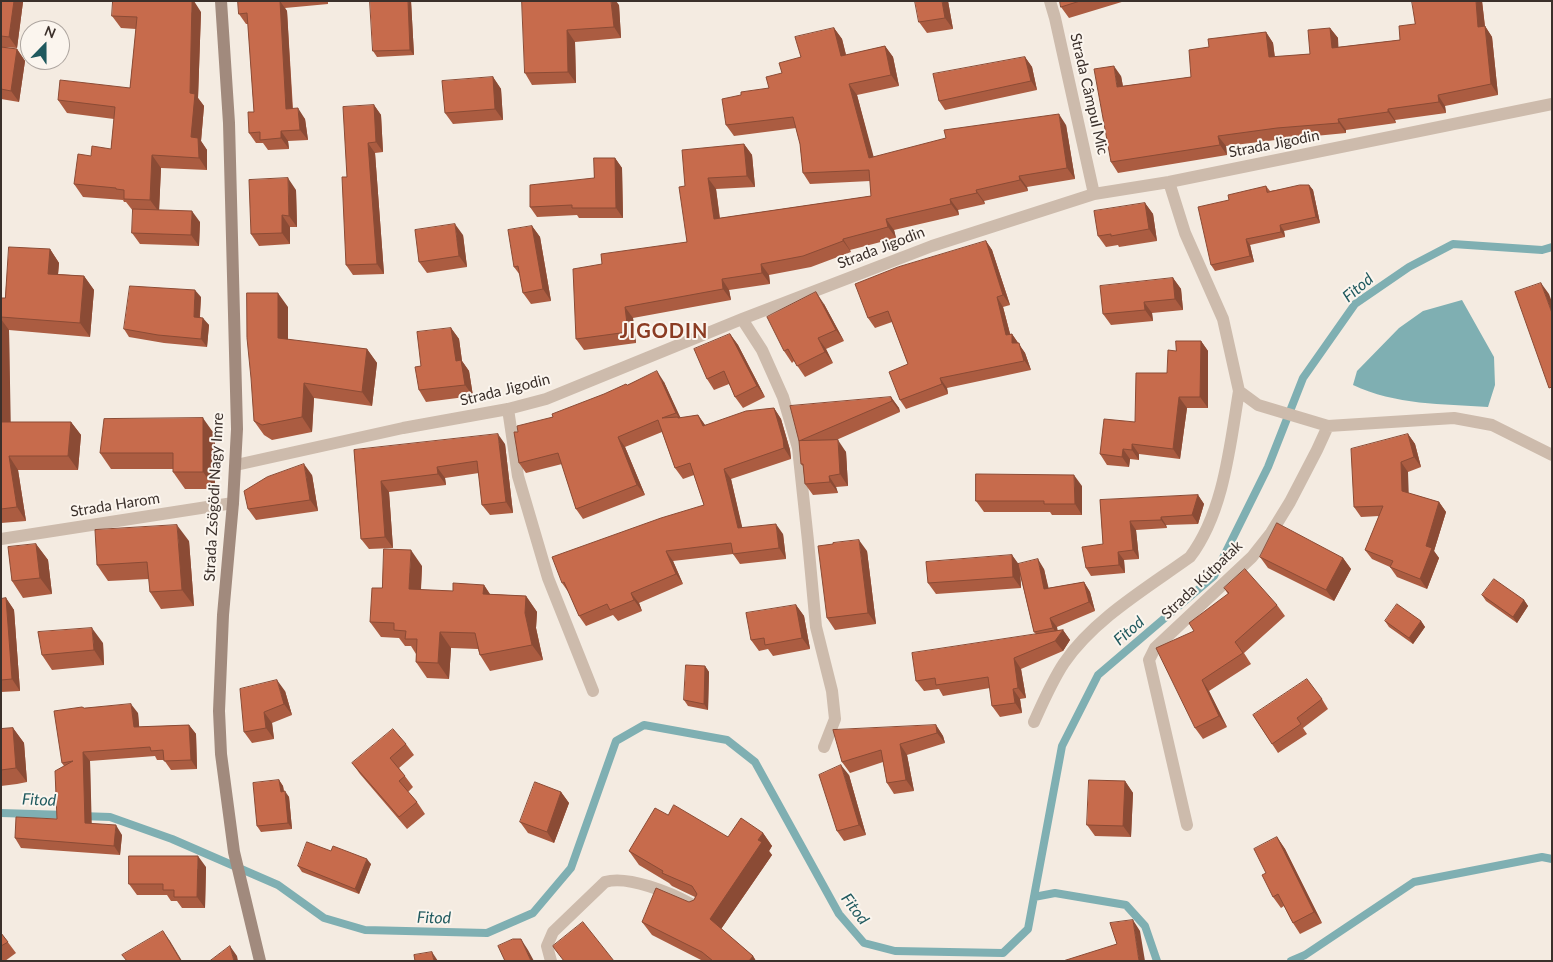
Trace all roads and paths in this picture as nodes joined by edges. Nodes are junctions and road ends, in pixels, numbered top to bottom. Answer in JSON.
{"nodes":[{"id":1,"x":221,"y":1,"type":"edge"},
{"id":2,"x":1050,"y":1,"type":"edge"},
{"id":3,"x":1552,"y":104,"type":"edge"},
{"id":4,"x":1169,"y":182,"type":"junction"},
{"id":5,"x":1094,"y":194,"type":"junction"},
{"id":6,"x":742,"y":319,"type":"junction"},
{"id":7,"x":1239,"y":391,"type":"junction"},
{"id":8,"x":508,"y":409,"type":"junction"},
{"id":9,"x":1328,"y":426,"type":"junction"},
{"id":10,"x":1552,"y":455,"type":"edge"},
{"id":11,"x":236,"y":465,"type":"junction"},
{"id":12,"x":233,"y":503,"type":"junction"},
{"id":13,"x":1,"y":539,"type":"edge"},
{"id":14,"x":594,"y":692,"type":"dead end"},
{"id":15,"x":1034,"y":722,"type":"dead end"},
{"id":16,"x":824,"y":747,"type":"dead end"},
{"id":17,"x":1187,"y":825,"type":"dead end"},
{"id":18,"x":698,"y":907,"type":"edge"},
{"id":19,"x":260,"y":961,"type":"edge"},
{"id":20,"x":551,"y":961,"type":"edge"}],
"edges":[{"from":1,"to":11,"type":"main road","name":"Strada Zsögödi Nagy Imre"},
{"from":2,"to":5,"type":"street","name":"Strada Câmpul Mic"},
{"from":3,"to":4,"type":"street","name":"Strada Jigodin"},
{"from":4,"to":5,"type":"street","name":"Strada Jigodin"},
{"from":4,"to":7,"type":"street","name":"Strada Kútpatak"},
{"from":5,"to":6,"type":"street","name":"Strada Jigodin"},
{"from":6,"to":8,"type":"street","name":"Strada Jigodin"},
{"from":6,"to":16,"type":"street"},
{"from":7,"to":9,"type":"street"},
{"from":7,"to":15,"type":"street","name":"Strada Kútpatak"},
{"from":8,"to":11,"type":"street","name":"Strada Jigodin"},
{"from":8,"to":14,"type":"street"},
{"from":9,"to":10,"type":"street"},
{"from":9,"to":17,"type":"street","name":"Strada Kútpatak"},
{"from":11,"to":12,"type":"main road","name":"Strada Zsögödi Nagy Imre"},
{"from":12,"to":13,"type":"street","name":"Strada Harom"},
{"from":12,"to":19,"type":"main road","name":"Strada Zsögödi Nagy Imre"},
{"from":18,"to":20,"type":"street"}]}
